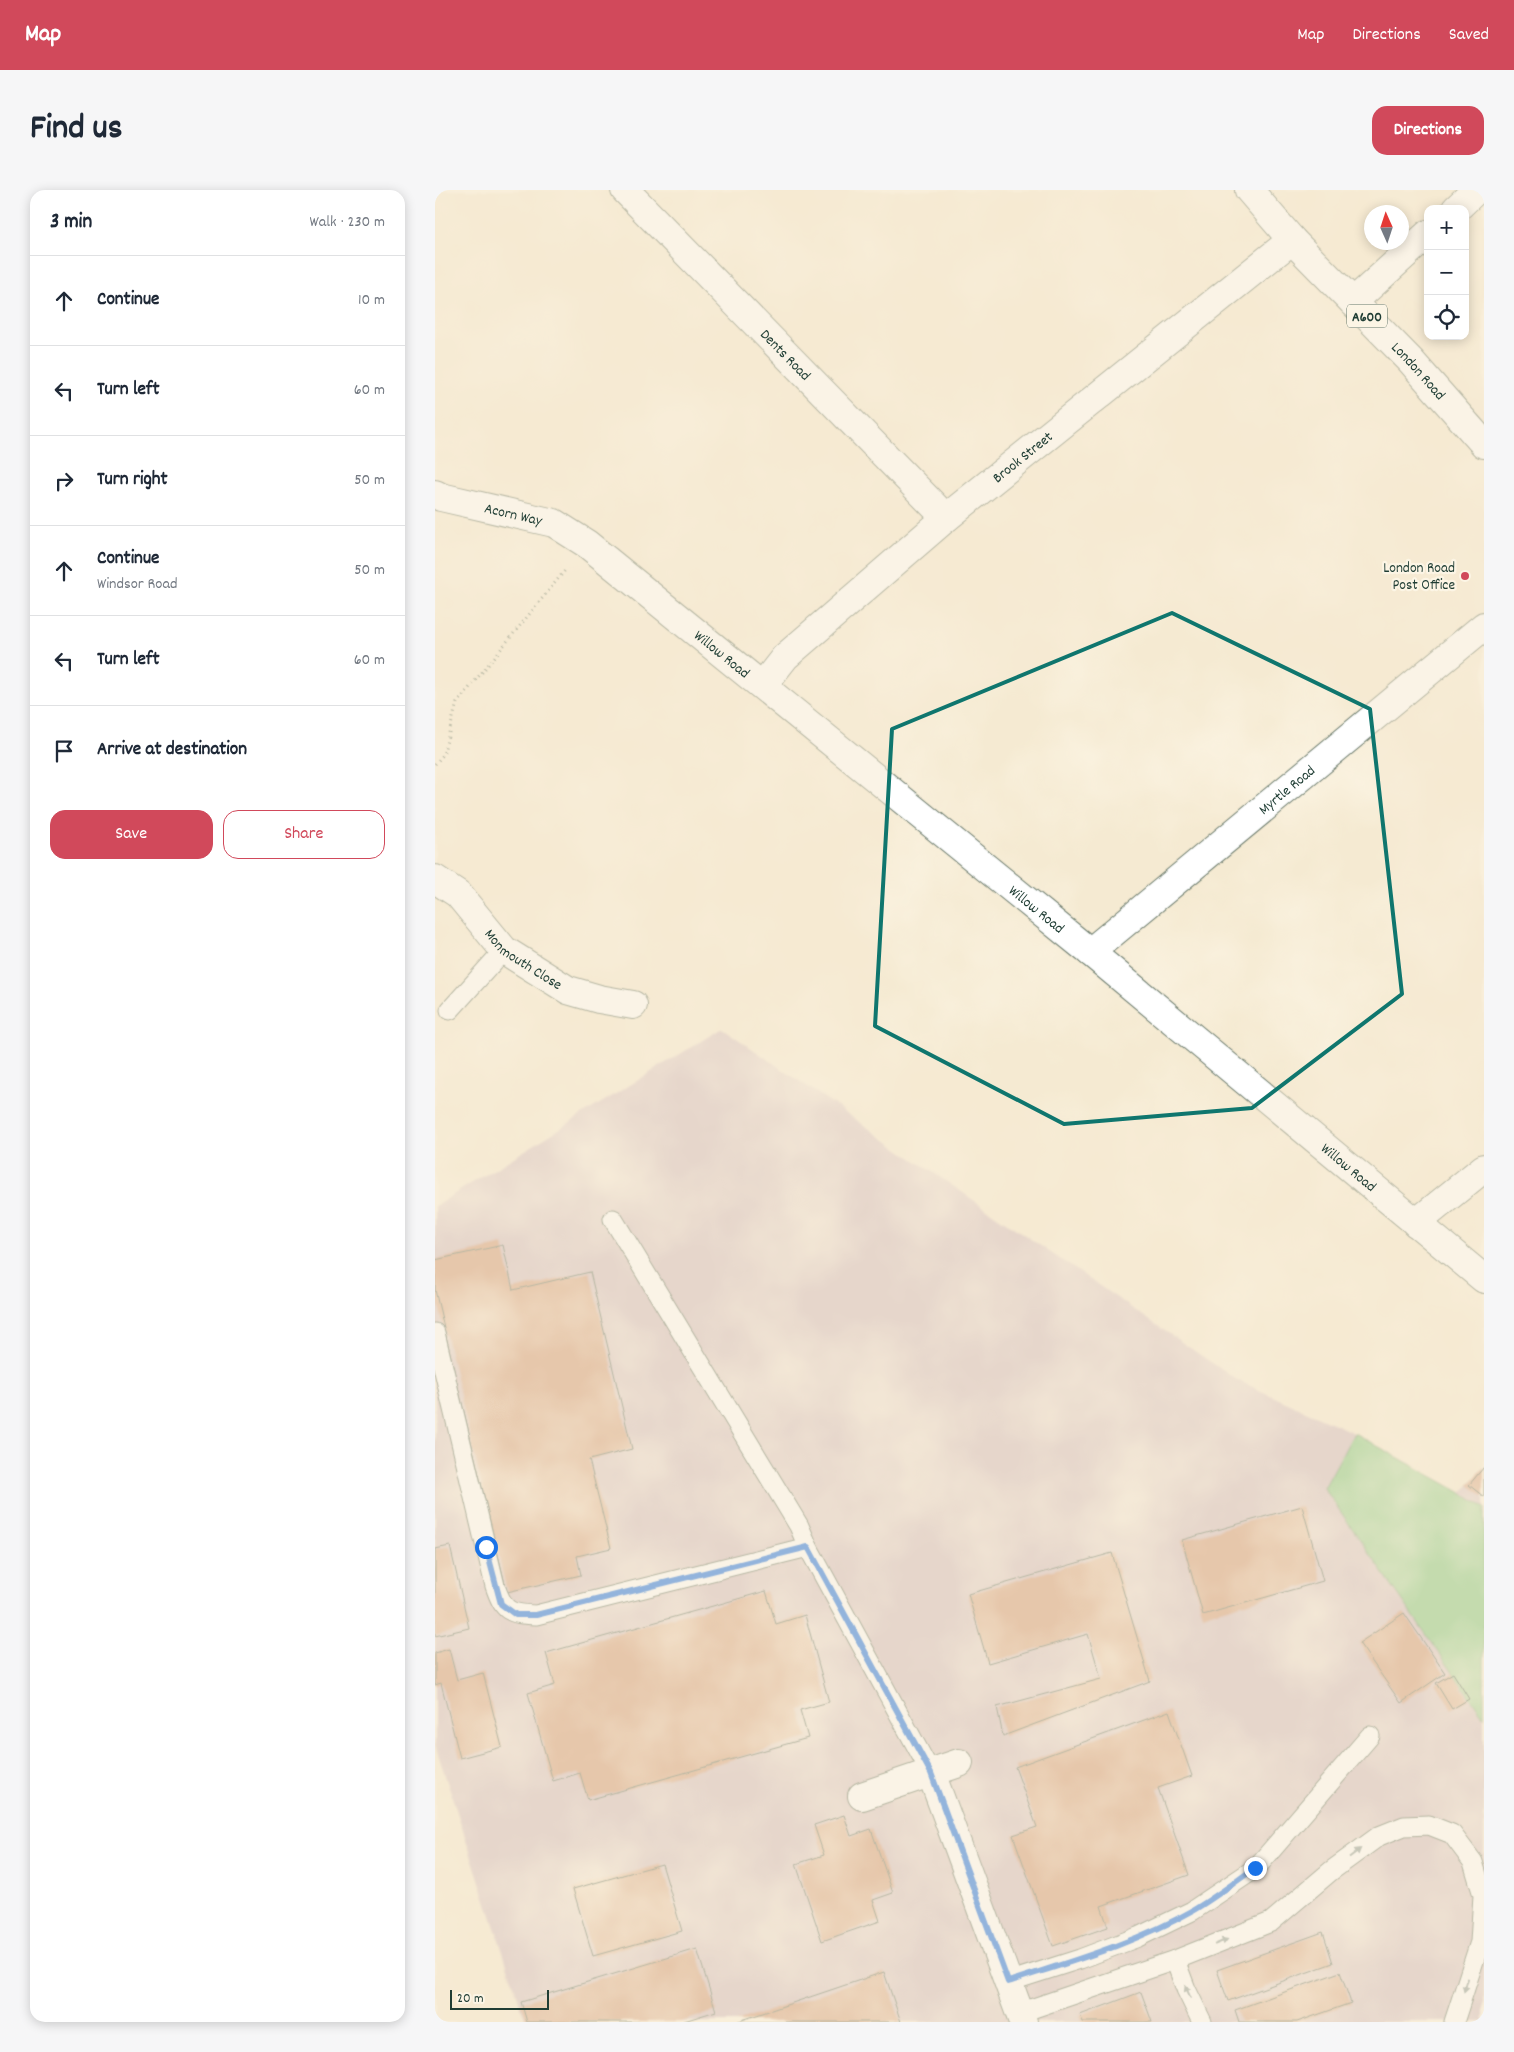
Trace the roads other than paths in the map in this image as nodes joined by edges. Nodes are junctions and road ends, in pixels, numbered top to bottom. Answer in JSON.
{"nodes":[{"id":1,"x":625,"y":190,"type":"edge"},
{"id":2,"x":1249,"y":190,"type":"edge"},
{"id":3,"x":1476,"y":190,"type":"edge"},
{"id":4,"x":1460,"y":205,"type":"edge"},
{"id":5,"x":1424,"y":238,"type":"edge"},
{"id":6,"x":1292,"y":240,"type":"junction"},
{"id":7,"x":1353,"y":302,"type":"junction"},
{"id":8,"x":1484,"y":444,"type":"edge"},
{"id":9,"x":435,"y":494,"type":"edge"},
{"id":10,"x":946,"y":518,"type":"junction"},
{"id":11,"x":587,"y":544,"type":"joint"},
{"id":12,"x":1484,"y":626,"type":"edge"},
{"id":13,"x":763,"y":685,"type":"junction"},
{"id":14,"x":435,"y":879,"type":"edge"},
{"id":15,"x":504,"y":950,"type":"junction"},
{"id":16,"x":1090,"y":952,"type":"junction"},
{"id":17,"x":633,"y":1005,"type":"dead end"},
{"id":18,"x":450,"y":1010,"type":"dead end"},
{"id":19,"x":1484,"y":1168,"type":"edge"},
{"id":20,"x":613,"y":1219,"type":"dead end"},
{"id":21,"x":1416,"y":1224,"type":"junction"},
{"id":22,"x":1484,"y":1279,"type":"edge"},
{"id":23,"x":435,"y":1333,"type":"edge"},
{"id":24,"x":808,"y":1547,"type":"junction"},
{"id":25,"x":1370,"y":1736,"type":"dead end"},
{"id":26,"x":959,"y":1764,"type":"dead end"},
{"id":27,"x":931,"y":1773,"type":"junction"},
{"id":28,"x":862,"y":1796,"type":"dead end"},
{"id":29,"x":1175,"y":1960,"type":"junction"},
{"id":30,"x":1008,"y":1982,"type":"junction"},
{"id":31,"x":1021,"y":2018,"type":"edge"},
{"id":32,"x":1202,"y":2022,"type":"edge"},
{"id":33,"x":1454,"y":2022,"type":"edge"}],
"edges":[{"from":1,"to":10,"type":"street","name":"Dents Road"},
{"from":2,"to":6,"type":"street","name":"London Road","number":"A600"},
{"from":3,"to":4,"type":"street"},
{"from":5,"to":7,"type":"street"},
{"from":6,"to":7,"type":"street","name":"London Road","number":"A600"},
{"from":6,"to":10,"type":"street","name":"Brook Street"},
{"from":7,"to":8,"type":"street","name":"London Road","number":"A600"},
{"from":9,"to":11,"type":"street","name":"Acorn Way"},
{"from":10,"to":13,"type":"street","name":"Brook Street"},
{"from":11,"to":13,"type":"street","name":"Willow Road"},
{"from":12,"to":16,"type":"street","name":"Myrtle Road"},
{"from":13,"to":16,"type":"street","name":"Willow Road"},
{"from":14,"to":15,"type":"street","name":"Monmouth Close"},
{"from":15,"to":17,"type":"street","name":"Monmouth Close"},
{"from":15,"to":18,"type":"lane"},
{"from":16,"to":21,"type":"street","name":"Willow Road"},
{"from":19,"to":21,"type":"street"},
{"from":20,"to":24,"type":"lane"},
{"from":21,"to":22,"type":"street","name":"Willow Road"},
{"from":23,"to":24,"type":"lane"},
{"from":24,"to":27,"type":"lane"},
{"from":25,"to":30,"type":"lane"},
{"from":26,"to":27,"type":"street"},
{"from":27,"to":28,"type":"street"},
{"from":27,"to":30,"type":"street"},
{"from":29,"to":31,"type":"lane"},
{"from":32,"to":29,"type":"lane","one_way":true},
{"from":29,"to":33,"type":"lane","one_way":true},
{"from":30,"to":31,"type":"street"}]}
